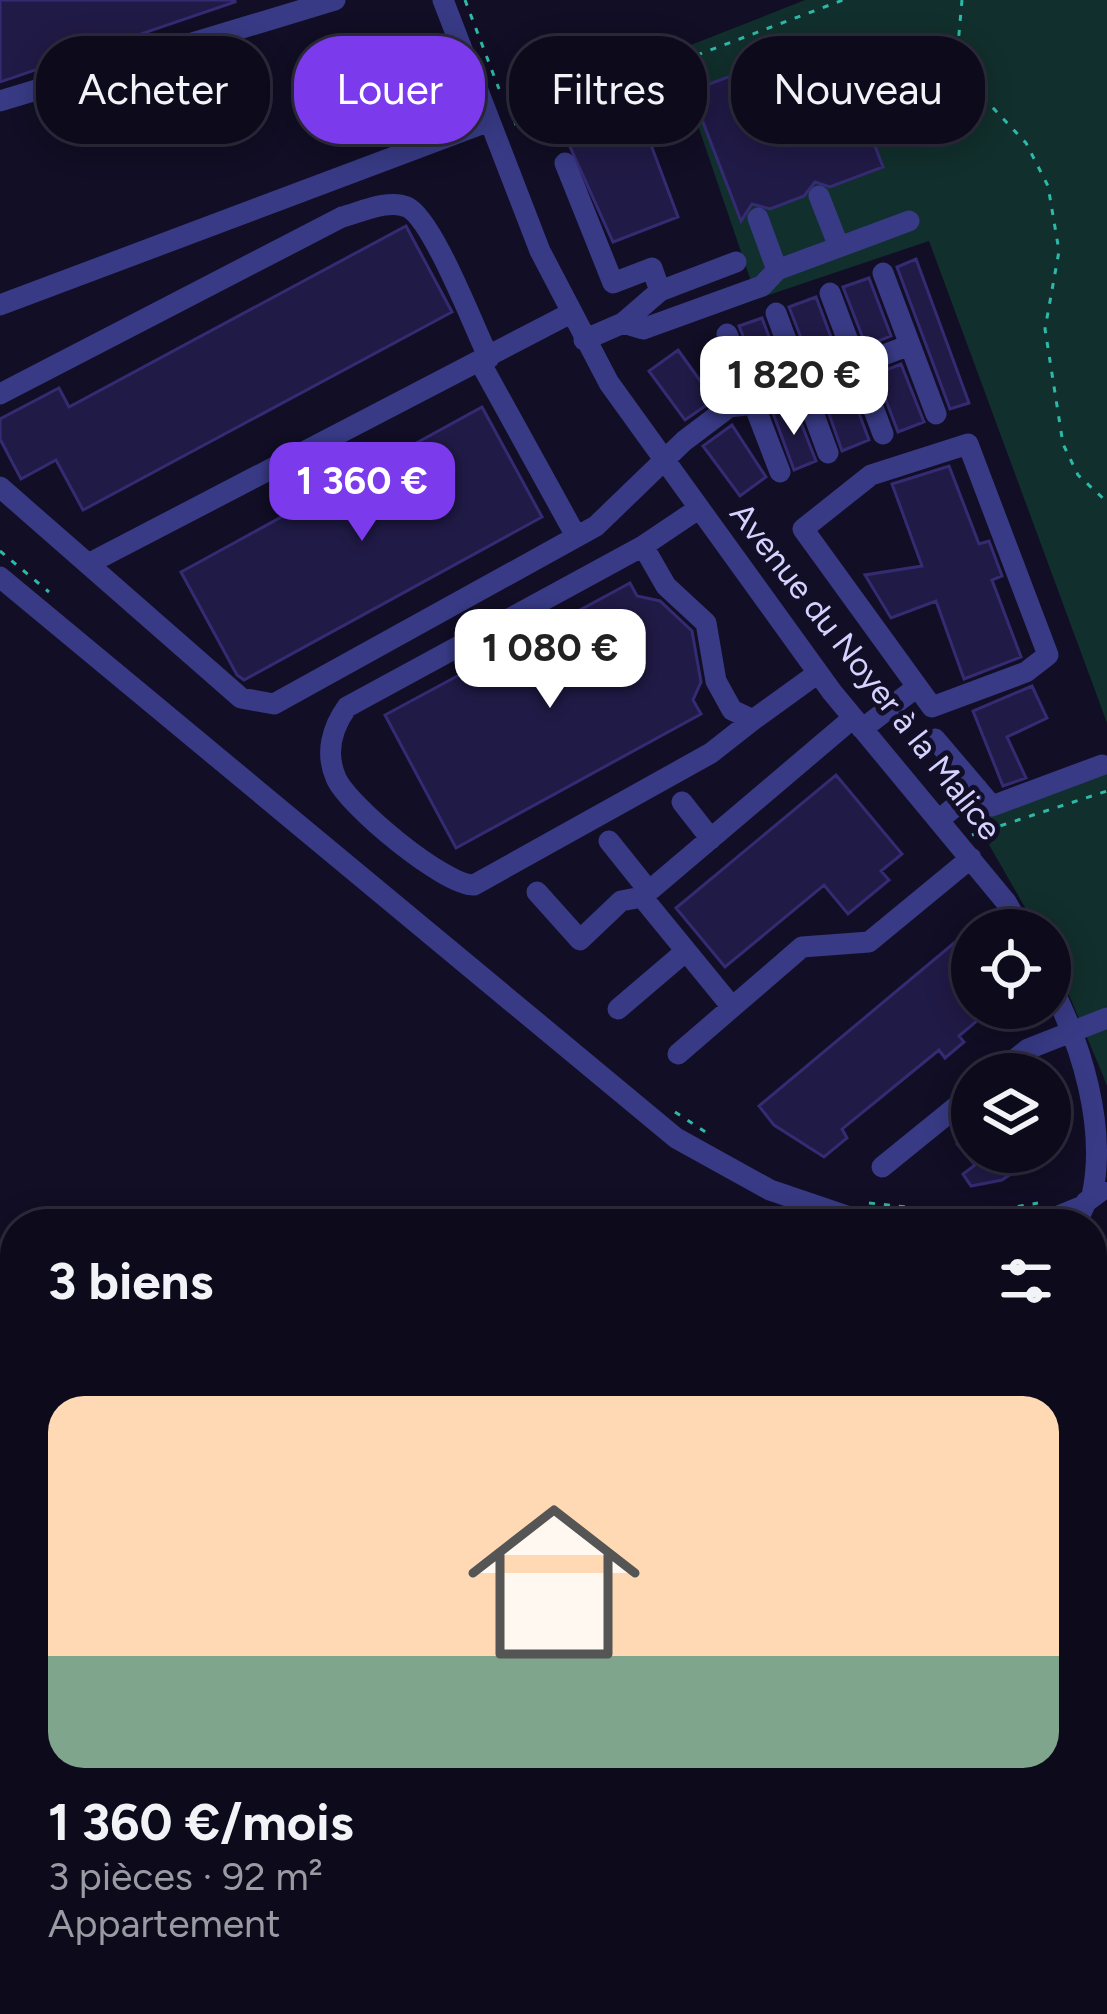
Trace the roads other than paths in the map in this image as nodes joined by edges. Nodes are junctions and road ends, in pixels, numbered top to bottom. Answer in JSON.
{"nodes":[{"id":1,"x":334,"y":0,"type":"edge"},
{"id":2,"x":443,"y":0,"type":"edge"},
{"id":3,"x":0,"y":101,"type":"edge"},
{"id":4,"x":496,"y":116,"type":"junction"},
{"id":5,"x":565,"y":164,"type":"dead end"},
{"id":6,"x":819,"y":196,"type":"dead end"},
{"id":7,"x":758,"y":218,"type":"dead end"},
{"id":8,"x":909,"y":221,"type":"dead end"},
{"id":9,"x":839,"y":247,"type":"junction"},
{"id":10,"x":736,"y":262,"type":"dead end"},
{"id":11,"x":777,"y":270,"type":"junction"},
{"id":12,"x":883,"y":273,"type":"dead end"},
{"id":13,"x":660,"y":291,"type":"junction"},
{"id":14,"x":830,"y":293,"type":"dead end"},
{"id":15,"x":0,"y":305,"type":"edge"},
{"id":16,"x":776,"y":313,"type":"dead end"},
{"id":17,"x":569,"y":314,"type":"junction"},
{"id":18,"x":623,"y":323,"type":"junction"},
{"id":19,"x":727,"y":334,"type":"dead end"},
{"id":20,"x":584,"y":340,"type":"junction"},
{"id":21,"x":910,"y":345,"type":"junction"},
{"id":22,"x":484,"y":360,"type":"junction"},
{"id":23,"x":856,"y":365,"type":"junction"},
{"id":24,"x":803,"y":386,"type":"junction"},
{"id":25,"x":0,"y":394,"type":"edge"},
{"id":26,"x":754,"y":404,"type":"junction"},
{"id":27,"x":936,"y":414,"type":"dead end"},
{"id":28,"x":883,"y":434,"type":"dead end"},
{"id":29,"x":828,"y":454,"type":"dead end"},
{"id":30,"x":664,"y":462,"type":"junction"},
{"id":31,"x":780,"y":472,"type":"dead end"},
{"id":32,"x":0,"y":487,"type":"edge"},
{"id":33,"x":698,"y":508,"type":"junction"},
{"id":34,"x":577,"y":536,"type":"junction"},
{"id":35,"x":643,"y":546,"type":"junction"},
{"id":36,"x":88,"y":564,"type":"junction"},
{"id":37,"x":0,"y":577,"type":"edge"},
{"id":38,"x":818,"y":673,"type":"junction"},
{"id":39,"x":917,"y":687,"type":"junction"},
{"id":40,"x":753,"y":720,"type":"junction"},
{"id":41,"x":857,"y":724,"type":"junction"},
{"id":42,"x":935,"y":739,"type":"dead end"},
{"id":43,"x":1102,"y":765,"type":"dead end"},
{"id":44,"x":976,"y":788,"type":"junction"},
{"id":45,"x":682,"y":802,"type":"dead end"},
{"id":46,"x":946,"y":814,"type":"junction"},
{"id":47,"x":711,"y":839,"type":"junction"},
{"id":48,"x":609,"y":841,"type":"dead end"},
{"id":49,"x":967,"y":845,"type":"junction"},
{"id":50,"x":537,"y":892,"type":"dead end"},
{"id":51,"x":645,"y":894,"type":"junction"},
{"id":52,"x":1008,"y":909,"type":"edge"},
{"id":53,"x":686,"y":951,"type":"junction"},
{"id":54,"x":732,"y":1007,"type":"junction"},
{"id":55,"x":619,"y":1009,"type":"dead end"},
{"id":56,"x":1107,"y":1018,"type":"edge"},
{"id":57,"x":1069,"y":1029,"type":"edge"},
{"id":58,"x":1071,"y":1034,"type":"junction"},
{"id":59,"x":1023,"y":1053,"type":"edge"},
{"id":60,"x":678,"y":1054,"type":"dead end"},
{"id":61,"x":951,"y":1111,"type":"edge"},
{"id":62,"x":1103,"y":1140,"type":"edge"},
{"id":63,"x":882,"y":1167,"type":"dead end"},
{"id":64,"x":1089,"y":1204,"type":"edge"},
{"id":65,"x":826,"y":1209,"type":"edge"}],
"edges":[{"from":1,"to":3,"type":"street"},
{"from":2,"to":4,"type":"street","name":"Avenue du Noyer à la Malice"},
{"from":4,"to":15,"type":"street"},
{"from":4,"to":17,"type":"street","name":"Avenue du Noyer à la Malice"},
{"from":5,"to":13,"type":"street"},
{"from":6,"to":9,"type":"street"},
{"from":7,"to":11,"type":"street"},
{"from":8,"to":9,"type":"street"},
{"from":9,"to":11,"type":"street"},
{"from":10,"to":13,"type":"street"},
{"from":11,"to":18,"type":"street"},
{"from":12,"to":21,"type":"street"},
{"from":13,"to":18,"type":"street"},
{"from":14,"to":23,"type":"street"},
{"from":16,"to":24,"type":"street"},
{"from":17,"to":20,"type":"street","name":"Avenue du Noyer à la Malice"},
{"from":17,"to":22,"type":"street"},
{"from":18,"to":20,"type":"street"},
{"from":19,"to":26,"type":"street"},
{"from":20,"to":30,"type":"street","name":"Avenue du Noyer à la Malice"},
{"from":21,"to":23,"type":"street"},
{"from":21,"to":27,"type":"street"},
{"from":22,"to":25,"type":"street"},
{"from":22,"to":34,"type":"street"},
{"from":22,"to":36,"type":"street"},
{"from":23,"to":24,"type":"street"},
{"from":23,"to":28,"type":"street"},
{"from":24,"to":26,"type":"street"},
{"from":24,"to":29,"type":"street"},
{"from":26,"to":30,"type":"street"},
{"from":26,"to":31,"type":"street"},
{"from":30,"to":33,"type":"street","name":"Avenue du Noyer à la Malice"},
{"from":30,"to":34,"type":"street"},
{"from":32,"to":36,"type":"street"},
{"from":33,"to":35,"type":"street"},
{"from":33,"to":38,"type":"street","name":"Avenue du Noyer à la Malice"},
{"from":34,"to":36,"type":"street"},
{"from":35,"to":40,"type":"street"},
{"from":35,"to":40,"type":"street"},
{"from":37,"to":65,"type":"street"},
{"from":38,"to":40,"type":"street"},
{"from":38,"to":41,"type":"street","name":"Avenue du Noyer à la Malice"},
{"from":39,"to":39,"type":"street"},
{"from":39,"to":41,"type":"street"},
{"from":41,"to":46,"type":"street","name":"Avenue du Noyer à la Malice"},
{"from":41,"to":47,"type":"street"},
{"from":42,"to":44,"type":"street"},
{"from":43,"to":44,"type":"street"},
{"from":44,"to":46,"type":"street"},
{"from":45,"to":47,"type":"street"},
{"from":46,"to":49,"type":"street","name":"Avenue du Noyer à la Malice"},
{"from":47,"to":51,"type":"street"},
{"from":48,"to":51,"type":"street"},
{"from":49,"to":52,"type":"street","name":"Avenue du Noyer à la Malice"},
{"from":49,"to":54,"type":"street"},
{"from":50,"to":51,"type":"street"},
{"from":51,"to":53,"type":"street"},
{"from":53,"to":54,"type":"street"},
{"from":53,"to":55,"type":"street"},
{"from":54,"to":60,"type":"street"},
{"from":56,"to":58,"type":"street"},
{"from":57,"to":58,"type":"street"},
{"from":58,"to":59,"type":"street"},
{"from":58,"to":62,"type":"street"},
{"from":61,"to":63,"type":"street"},
{"from":62,"to":64,"type":"street"}]}
